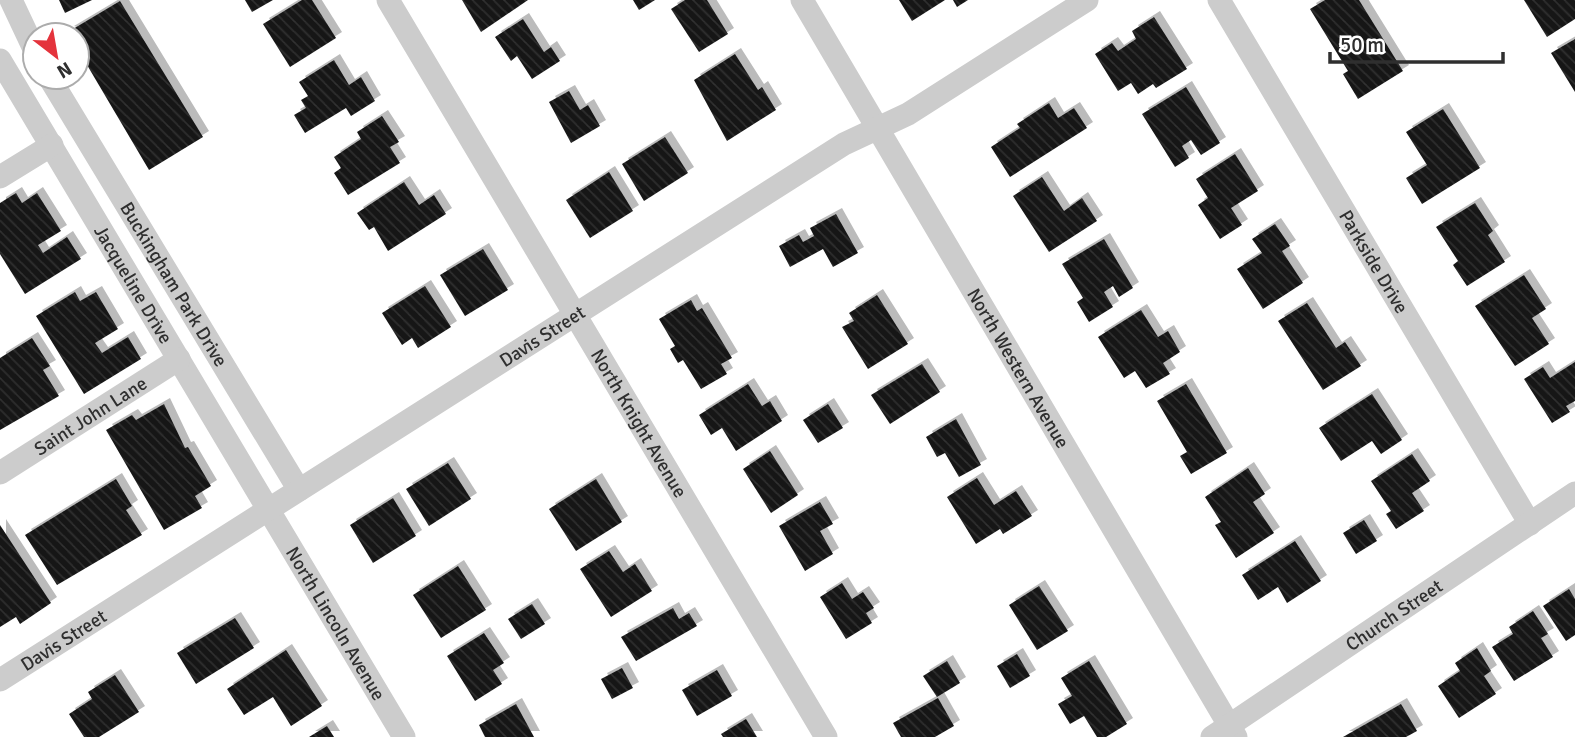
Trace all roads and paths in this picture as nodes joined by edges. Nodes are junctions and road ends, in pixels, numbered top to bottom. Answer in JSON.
{"nodes":[{"id":1,"x":11,"y":0,"type":"edge"},
{"id":2,"x":388,"y":0,"type":"edge"},
{"id":3,"x":802,"y":0,"type":"edge"},
{"id":4,"x":1087,"y":0,"type":"edge"},
{"id":5,"x":1219,"y":0,"type":"edge"},
{"id":6,"x":21,"y":21,"type":"edge"},
{"id":7,"x":0,"y":60,"type":"edge"},
{"id":8,"x":57,"y":91,"type":"edge"},
{"id":9,"x":878,"y":128,"type":"junction"},
{"id":10,"x":52,"y":145,"type":"junction"},
{"id":11,"x":0,"y":177,"type":"edge"},
{"id":12,"x":577,"y":314,"type":"junction"},
{"id":13,"x":178,"y":359,"type":"junction"},
{"id":14,"x":0,"y":472,"type":"edge"},
{"id":15,"x":299,"y":490,"type":"junction"},
{"id":16,"x":1575,"y":493,"type":"edge"},
{"id":17,"x":268,"y":510,"type":"junction"},
{"id":18,"x":1530,"y":524,"type":"junction"},
{"id":19,"x":0,"y":680,"type":"edge"},
{"id":20,"x":1226,"y":733,"type":"edge"},
{"id":21,"x":404,"y":737,"type":"edge"},
{"id":22,"x":826,"y":737,"type":"edge"}],
"edges":[{"from":1,"to":6,"type":"street"},
{"from":2,"to":12,"type":"street","name":"North Knight Avenue"},
{"from":3,"to":9,"type":"street","name":"North Western Avenue"},
{"from":4,"to":9,"type":"street","name":"Davis Street"},
{"from":5,"to":18,"type":"street","name":"Parkside Drive"},
{"from":7,"to":10,"type":"street","name":"Jacqueline Drive"},
{"from":8,"to":15,"type":"street","name":"Buckingham Park Drive"},
{"from":9,"to":12,"type":"street","name":"Davis Street"},
{"from":9,"to":20,"type":"street","name":"North Western Avenue"},
{"from":10,"to":11,"type":"street"},
{"from":10,"to":13,"type":"street","name":"Jacqueline Drive"},
{"from":12,"to":15,"type":"street","name":"Davis Street"},
{"from":12,"to":22,"type":"street","name":"North Knight Avenue"},
{"from":13,"to":14,"type":"street","name":"Saint John Lane"},
{"from":13,"to":17,"type":"street","name":"Jacqueline Drive"},
{"from":15,"to":17,"type":"street","name":"Davis Street"},
{"from":16,"to":18,"type":"street","name":"Church Street"},
{"from":17,"to":19,"type":"street","name":"Davis Street"},
{"from":17,"to":21,"type":"street","name":"North Lincoln Avenue"},
{"from":18,"to":20,"type":"street","name":"Church Street"}]}
